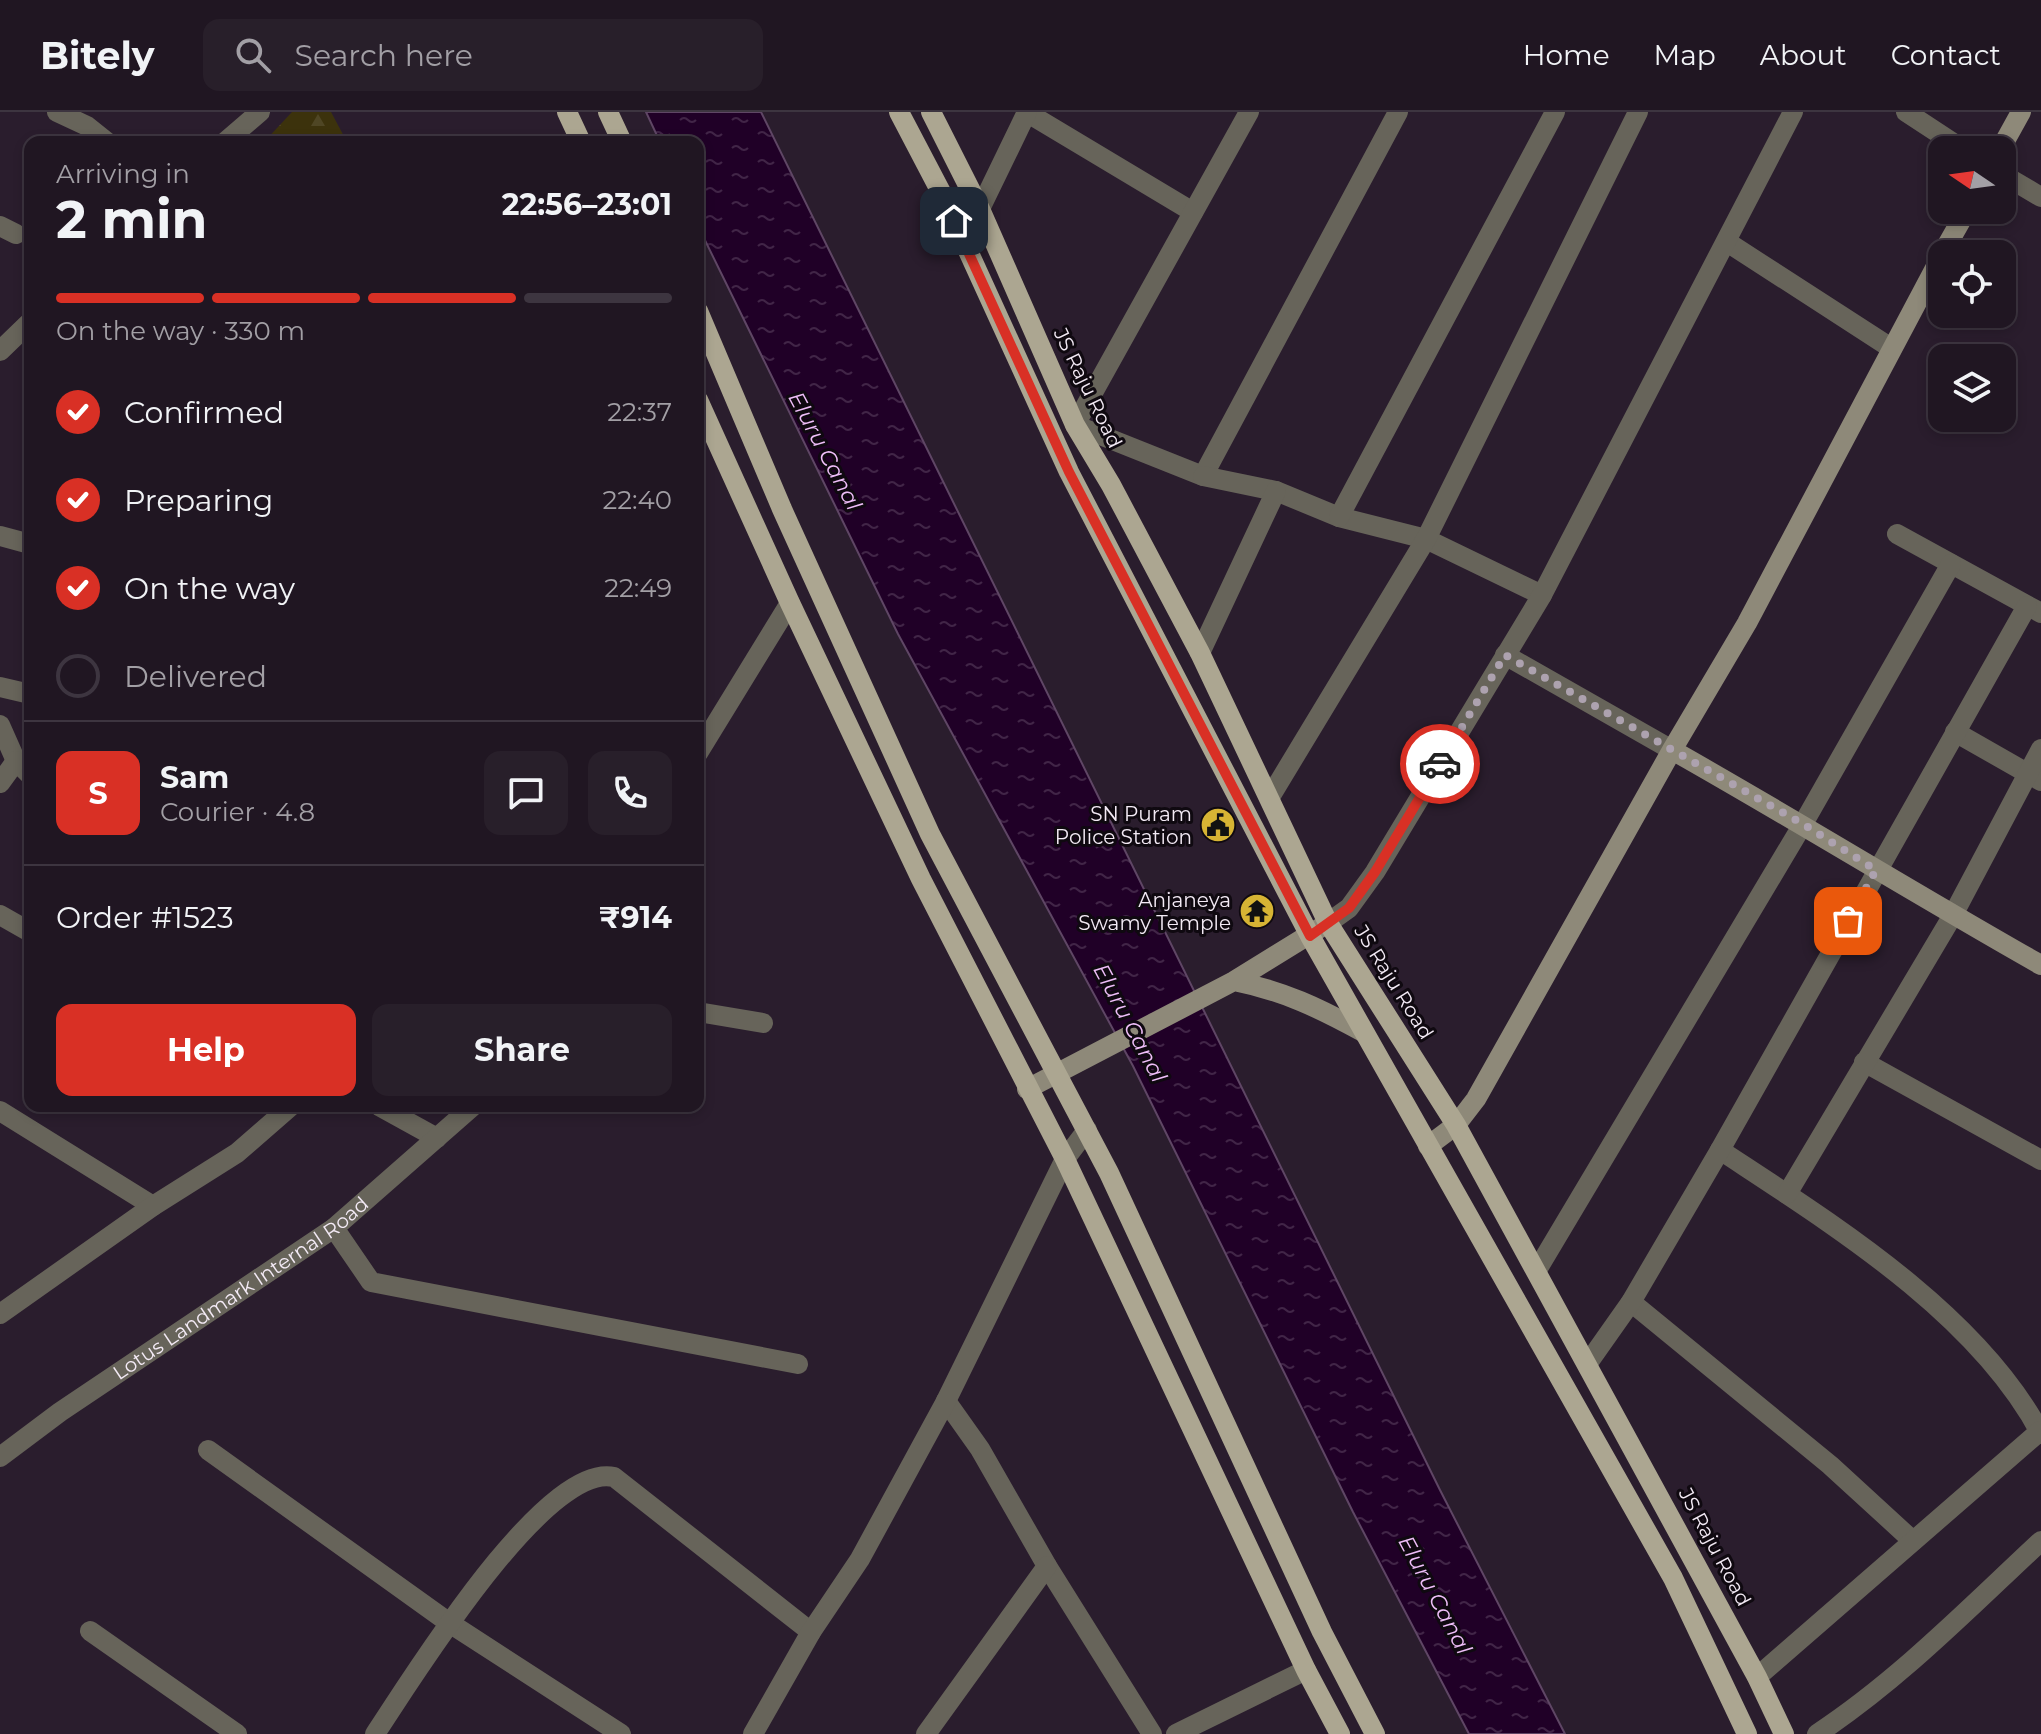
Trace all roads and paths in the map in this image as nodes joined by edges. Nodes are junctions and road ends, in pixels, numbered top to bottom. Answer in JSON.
{"nodes":[{"id":1,"x":57,"y":112,"type":"edge"},
{"id":2,"x":260,"y":112,"type":"edge"},
{"id":3,"x":567,"y":112,"type":"edge"},
{"id":4,"x":608,"y":112,"type":"edge"},
{"id":5,"x":899,"y":112,"type":"edge"},
{"id":6,"x":931,"y":112,"type":"edge"},
{"id":7,"x":1027,"y":112,"type":"edge"},
{"id":8,"x":1249,"y":112,"type":"edge"},
{"id":9,"x":1398,"y":112,"type":"edge"},
{"id":10,"x":1555,"y":112,"type":"edge"},
{"id":11,"x":1638,"y":112,"type":"edge"},
{"id":12,"x":1793,"y":112,"type":"edge"},
{"id":13,"x":1906,"y":112,"type":"edge"},
{"id":14,"x":2021,"y":112,"type":"edge"},
{"id":15,"x":100,"y":136,"type":"edge"},
{"id":16,"x":232,"y":136,"type":"edge"},
{"id":17,"x":578,"y":136,"type":"edge"},
{"id":18,"x":619,"y":136,"type":"edge"},
{"id":19,"x":1943,"y":136,"type":"edge"},
{"id":20,"x":2008,"y":136,"type":"edge"},
{"id":21,"x":2016,"y":182,"type":"edge"},
{"id":22,"x":2041,"y":197,"type":"edge"},
{"id":23,"x":980,"y":209,"type":"junction"},
{"id":24,"x":1193,"y":212,"type":"junction"},
{"id":25,"x":1727,"y":242,"type":"junction"},
{"id":26,"x":1928,"y":280,"type":"edge"},
{"id":27,"x":704,"y":325,"type":"edge"},
{"id":28,"x":24,"y":328,"type":"edge"},
{"id":29,"x":1891,"y":348,"type":"junction"},
{"id":30,"x":0,"y":351,"type":"edge"},
{"id":31,"x":704,"y":413,"type":"edge"},
{"id":32,"x":1075,"y":425,"type":"junction"},
{"id":33,"x":1203,"y":476,"type":"junction"},
{"id":34,"x":1276,"y":491,"type":"junction"},
{"id":35,"x":1339,"y":517,"type":"junction"},
{"id":36,"x":1897,"y":534,"type":"dead end"},
{"id":37,"x":0,"y":536,"type":"edge"},
{"id":38,"x":1426,"y":539,"type":"junction"},
{"id":39,"x":24,"y":542,"type":"edge"},
{"id":40,"x":1951,"y":564,"type":"junction"},
{"id":41,"x":1542,"y":595,"type":"junction"},
{"id":42,"x":790,"y":603,"type":"junction"},
{"id":43,"x":2034,"y":610,"type":"edge"},
{"id":44,"x":1200,"y":653,"type":"junction"},
{"id":45,"x":1505,"y":655,"type":"junction"},
{"id":46,"x":0,"y":687,"type":"edge"},
{"id":47,"x":24,"y":693,"type":"edge"},
{"id":48,"x":0,"y":725,"type":"edge"},
{"id":49,"x":1955,"y":732,"type":"junction"},
{"id":50,"x":704,"y":743,"type":"edge"},
{"id":51,"x":2041,"y":749,"type":"edge"},
{"id":52,"x":1672,"y":750,"type":"junction"},
{"id":53,"x":23,"y":768,"type":"edge"},
{"id":54,"x":2035,"y":778,"type":"edge"},
{"id":55,"x":0,"y":783,"type":"edge"},
{"id":56,"x":1270,"y":797,"type":"junction"},
{"id":57,"x":1803,"y":824,"type":"junction"},
{"id":58,"x":1876,"y":870,"type":"junction"},
{"id":59,"x":0,"y":915,"type":"edge"},
{"id":60,"x":1953,"y":915,"type":"junction"},
{"id":61,"x":1328,"y":923,"type":"junction"},
{"id":62,"x":24,"y":929,"type":"edge"},
{"id":63,"x":1310,"y":936,"type":"junction"},
{"id":64,"x":2041,"y":965,"type":"edge"},
{"id":65,"x":1234,"y":981,"type":"junction"},
{"id":66,"x":704,"y":1013,"type":"edge"},
{"id":67,"x":763,"y":1023,"type":"dead end"},
{"id":68,"x":1363,"y":1032,"type":"junction"},
{"id":69,"x":1864,"y":1062,"type":"junction"},
{"id":70,"x":1058,"y":1073,"type":"junction"},
{"id":71,"x":1027,"y":1089,"type":"junction"},
{"id":72,"x":0,"y":1111,"type":"edge"},
{"id":73,"x":284,"y":1112,"type":"edge"},
{"id":74,"x":390,"y":1112,"type":"edge"},
{"id":75,"x":466,"y":1112,"type":"edge"},
{"id":76,"x":1456,"y":1125,"type":"junction"},
{"id":77,"x":1087,"y":1130,"type":"junction"},
{"id":78,"x":437,"y":1138,"type":"junction"},
{"id":79,"x":1428,"y":1146,"type":"junction"},
{"id":80,"x":1720,"y":1150,"type":"junction"},
{"id":81,"x":1065,"y":1159,"type":"junction"},
{"id":82,"x":2041,"y":1160,"type":"edge"},
{"id":83,"x":1787,"y":1194,"type":"junction"},
{"id":84,"x":153,"y":1206,"type":"junction"},
{"id":85,"x":334,"y":1228,"type":"junction"},
{"id":86,"x":1537,"y":1270,"type":"junction"},
{"id":87,"x":1631,"y":1302,"type":"junction"},
{"id":88,"x":0,"y":1314,"type":"edge"},
{"id":89,"x":1588,"y":1363,"type":"junction"},
{"id":90,"x":798,"y":1364,"type":"dead end"},
{"id":91,"x":946,"y":1401,"type":"junction"},
{"id":92,"x":2040,"y":1432,"type":"edge"},
{"id":93,"x":208,"y":1450,"type":"dead end"},
{"id":94,"x":0,"y":1457,"type":"edge"},
{"id":95,"x":1913,"y":1541,"type":"junction"},
{"id":96,"x":2041,"y":1541,"type":"edge"},
{"id":97,"x":1047,"y":1566,"type":"junction"},
{"id":98,"x":448,"y":1622,"type":"junction"},
{"id":99,"x":90,"y":1631,"type":"dead end"},
{"id":100,"x":811,"y":1632,"type":"junction"},
{"id":101,"x":1306,"y":1670,"type":"junction"},
{"id":102,"x":1757,"y":1677,"type":"junction"},
{"id":103,"x":237,"y":1734,"type":"edge"},
{"id":104,"x":375,"y":1734,"type":"edge"},
{"id":105,"x":621,"y":1734,"type":"edge"},
{"id":106,"x":753,"y":1734,"type":"edge"},
{"id":107,"x":926,"y":1734,"type":"edge"},
{"id":108,"x":1152,"y":1734,"type":"edge"},
{"id":109,"x":1176,"y":1734,"type":"edge"},
{"id":110,"x":1340,"y":1734,"type":"edge"},
{"id":111,"x":1375,"y":1734,"type":"edge"},
{"id":112,"x":1747,"y":1734,"type":"edge"},
{"id":113,"x":1784,"y":1734,"type":"edge"},
{"id":114,"x":1817,"y":1734,"type":"edge"}],
"edges":[{"from":1,"to":15,"type":"street"},
{"from":2,"to":16,"type":"street"},
{"from":3,"to":17,"type":"main road"},
{"from":4,"to":18,"type":"main road"},
{"from":5,"to":63,"type":"main road"},
{"from":6,"to":23,"type":"main road","name":"JS Raju Road"},
{"from":7,"to":23,"type":"street"},
{"from":7,"to":24,"type":"street"},
{"from":8,"to":24,"type":"street"},
{"from":9,"to":33,"type":"street"},
{"from":10,"to":35,"type":"street"},
{"from":11,"to":38,"type":"street"},
{"from":12,"to":25,"type":"street"},
{"from":13,"to":19,"type":"street"},
{"from":14,"to":20,"type":"street"},
{"from":21,"to":22,"type":"street"},
{"from":23,"to":32,"type":"main road","name":"JS Raju Road"},
{"from":24,"to":32,"type":"street"},
{"from":25,"to":29,"type":"street"},
{"from":25,"to":41,"type":"street"},
{"from":26,"to":29,"type":"street"},
{"from":27,"to":70,"type":"main road"},
{"from":28,"to":30,"type":"street"},
{"from":29,"to":52,"type":"street"},
{"from":31,"to":42,"type":"main road"},
{"from":32,"to":33,"type":"street"},
{"from":32,"to":44,"type":"main road","name":"JS Raju Road"},
{"from":33,"to":34,"type":"street"},
{"from":34,"to":35,"type":"street"},
{"from":34,"to":44,"type":"street"},
{"from":35,"to":38,"type":"street"},
{"from":36,"to":40,"type":"street"},
{"from":37,"to":39,"type":"street"},
{"from":38,"to":41,"type":"street"},
{"from":38,"to":56,"type":"street"},
{"from":40,"to":43,"type":"street"},
{"from":40,"to":57,"type":"street"},
{"from":41,"to":45,"type":"street"},
{"from":42,"to":50,"type":"street"},
{"from":42,"to":71,"type":"main road"},
{"from":43,"to":49,"type":"street"},
{"from":44,"to":56,"type":"main road","name":"JS Raju Road"},
{"from":45,"to":52,"type":"street"},
{"from":45,"to":61,"type":"street"},
{"from":46,"to":47,"type":"street"},
{"from":48,"to":53,"type":"street"},
{"from":49,"to":54,"type":"street"},
{"from":49,"to":58,"type":"street"},
{"from":51,"to":54,"type":"street"},
{"from":52,"to":57,"type":"street"},
{"from":52,"to":76,"type":"street"},
{"from":53,"to":55,"type":"street"},
{"from":54,"to":60,"type":"street"},
{"from":56,"to":61,"type":"main road","name":"JS Raju Road"},
{"from":57,"to":58,"type":"street"},
{"from":57,"to":86,"type":"street"},
{"from":58,"to":60,"type":"street"},
{"from":58,"to":80,"type":"street"},
{"from":59,"to":62,"type":"street"},
{"from":60,"to":64,"type":"street"},
{"from":60,"to":69,"type":"street"},
{"from":61,"to":63,"type":"street"},
{"from":61,"to":76,"type":"main road","name":"JS Raju Road"},
{"from":63,"to":65,"type":"street"},
{"from":63,"to":68,"type":"main road"},
{"from":65,"to":68,"type":"street"},
{"from":65,"to":70,"type":"street"},
{"from":66,"to":67,"type":"street"},
{"from":68,"to":79,"type":"main road"},
{"from":69,"to":82,"type":"street"},
{"from":69,"to":83,"type":"street"},
{"from":70,"to":71,"type":"street"},
{"from":70,"to":77,"type":"main road"},
{"from":71,"to":81,"type":"main road"},
{"from":72,"to":84,"type":"street"},
{"from":73,"to":84,"type":"street"},
{"from":74,"to":78,"type":"street"},
{"from":75,"to":78,"type":"street","name":"Lotus Landmark Internal Road"},
{"from":76,"to":79,"type":"street"},
{"from":76,"to":86,"type":"main road","name":"JS Raju Road"},
{"from":77,"to":81,"type":"street"},
{"from":77,"to":111,"type":"main road"},
{"from":78,"to":85,"type":"street","name":"Lotus Landmark Internal Road"},
{"from":79,"to":112,"type":"main road"},
{"from":80,"to":83,"type":"street"},
{"from":80,"to":87,"type":"street"},
{"from":81,"to":91,"type":"street"},
{"from":81,"to":101,"type":"main road"},
{"from":83,"to":92,"type":"street"},
{"from":84,"to":88,"type":"street"},
{"from":85,"to":90,"type":"street"},
{"from":85,"to":94,"type":"street","name":"Lotus Landmark Internal Road"},
{"from":86,"to":89,"type":"main road","name":"JS Raju Road"},
{"from":87,"to":89,"type":"street"},
{"from":87,"to":95,"type":"street"},
{"from":89,"to":102,"type":"main road","name":"JS Raju Road"},
{"from":91,"to":97,"type":"street"},
{"from":91,"to":100,"type":"street"},
{"from":92,"to":95,"type":"street"},
{"from":93,"to":98,"type":"street"},
{"from":95,"to":102,"type":"street"},
{"from":96,"to":114,"type":"street"},
{"from":97,"to":107,"type":"street"},
{"from":97,"to":108,"type":"street"},
{"from":98,"to":100,"type":"street"},
{"from":98,"to":104,"type":"street"},
{"from":98,"to":105,"type":"street"},
{"from":99,"to":103,"type":"street"},
{"from":100,"to":106,"type":"street"},
{"from":101,"to":109,"type":"street"},
{"from":101,"to":110,"type":"main road"},
{"from":102,"to":113,"type":"main road","name":"JS Raju Road"}]}
